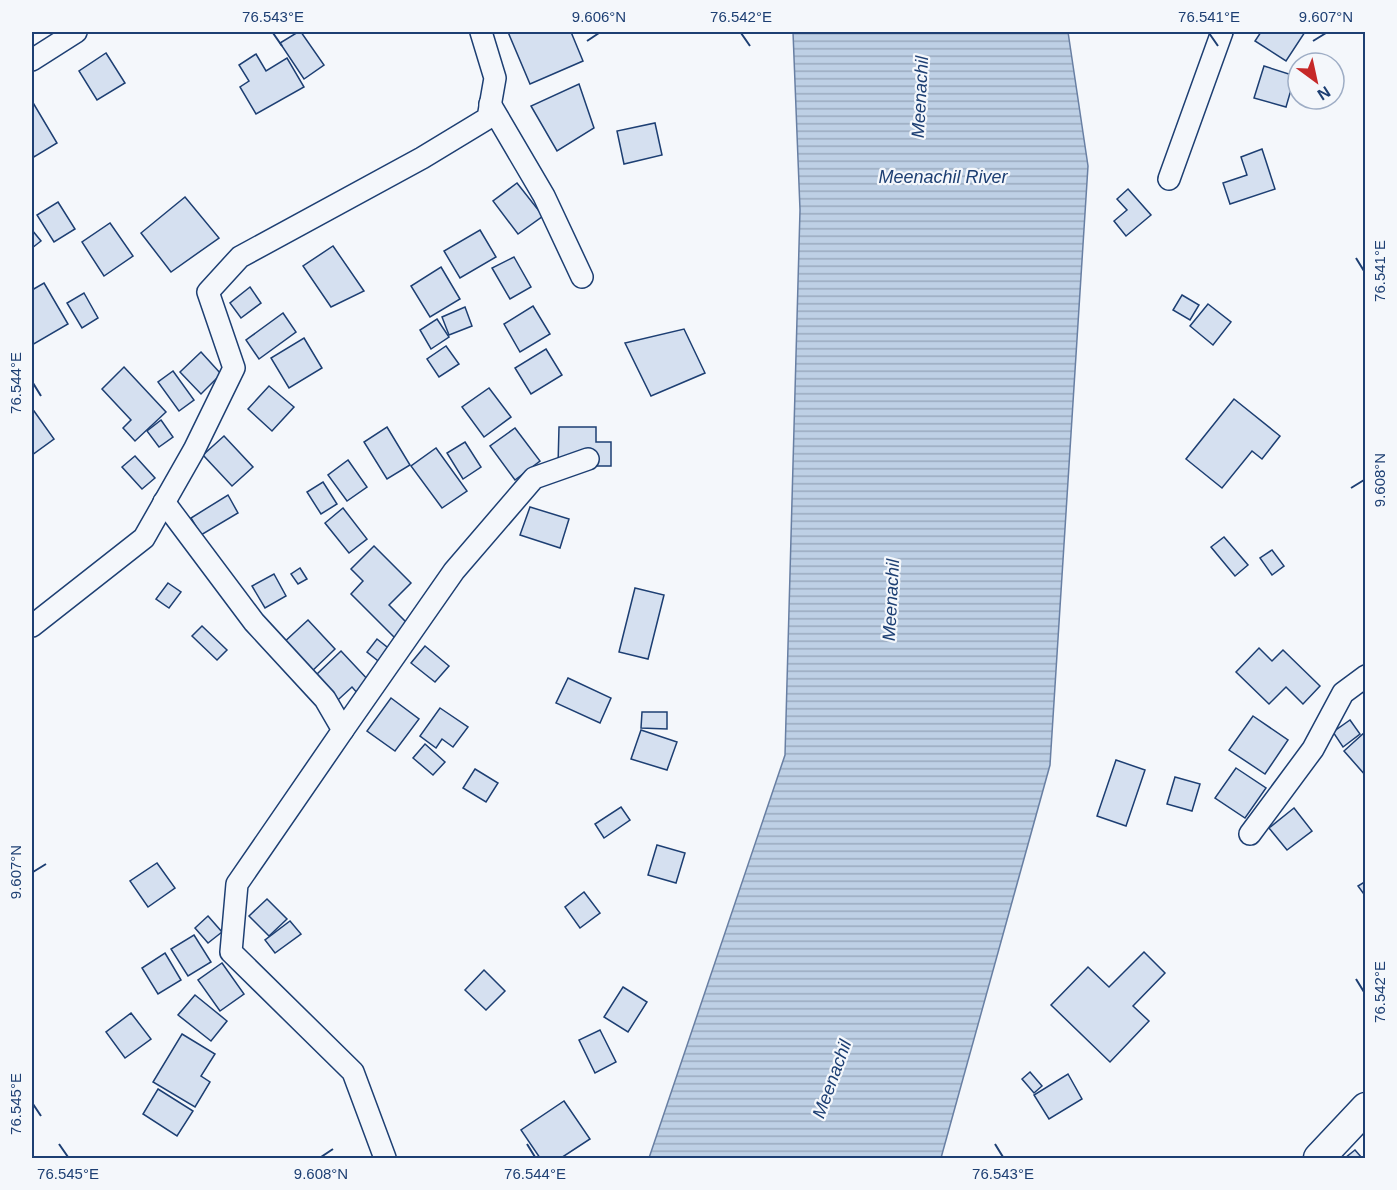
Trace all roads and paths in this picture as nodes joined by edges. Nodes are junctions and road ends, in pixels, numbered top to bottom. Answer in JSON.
{"nodes":[{"id":1,"x":76,"y":32,"type":"edge"},
{"id":2,"x":481,"y":32,"type":"edge"},
{"id":3,"x":1222,"y":32,"type":"edge"},
{"id":4,"x":32,"y":60,"type":"edge"},
{"id":5,"x":490,"y":104,"type":"junction"},
{"id":6,"x":1169,"y":179,"type":"dead end"},
{"id":7,"x":582,"y":277,"type":"dead end"},
{"id":8,"x":588,"y":459,"type":"dead end"},
{"id":9,"x":164,"y":502,"type":"junction"},
{"id":10,"x":32,"y":626,"type":"edge"},
{"id":11,"x":1365,"y":676,"type":"edge"},
{"id":12,"x":343,"y":730,"type":"junction"},
{"id":13,"x":1250,"y":834,"type":"dead end"},
{"id":14,"x":1365,"y":1108,"type":"edge"},
{"id":15,"x":385,"y":1158,"type":"edge"},
{"id":16,"x":1319,"y":1158,"type":"edge"}],
"edges":[{"from":1,"to":4,"type":"street"},
{"from":2,"to":5,"type":"street"},
{"from":3,"to":6,"type":"street"},
{"from":5,"to":7,"type":"street"},
{"from":5,"to":9,"type":"street"},
{"from":8,"to":12,"type":"street"},
{"from":9,"to":10,"type":"street"},
{"from":9,"to":12,"type":"street"},
{"from":11,"to":13,"type":"street"},
{"from":12,"to":15,"type":"street"},
{"from":14,"to":16,"type":"main road"}]}
